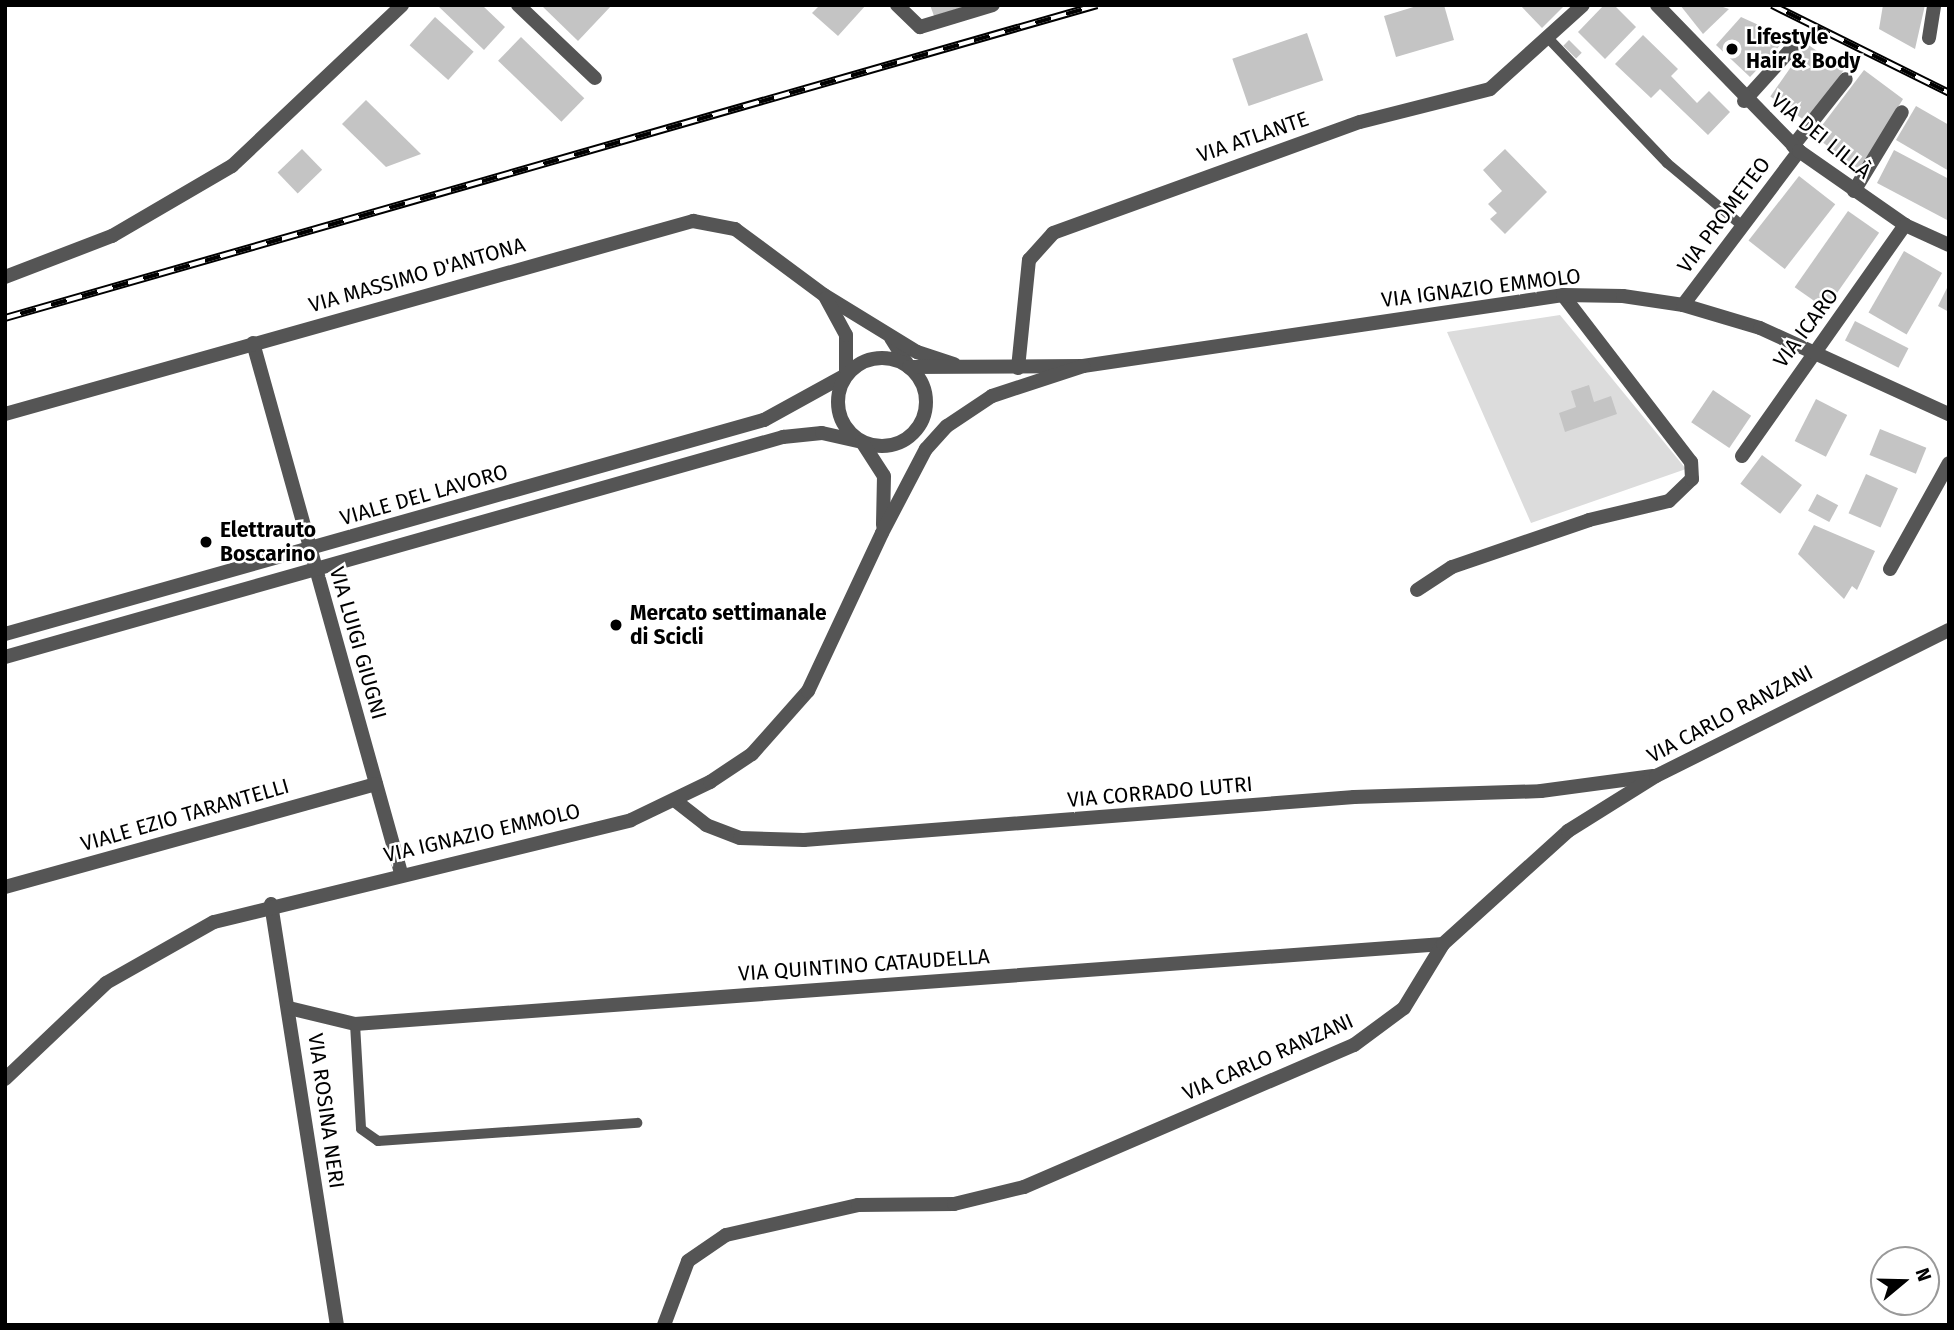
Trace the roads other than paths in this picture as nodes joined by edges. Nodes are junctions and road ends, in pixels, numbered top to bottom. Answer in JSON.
{"nodes":[{"id":1,"x":518,"y":5,"type":"edge"},
{"id":2,"x":897,"y":5,"type":"edge"},
{"id":3,"x":993,"y":5,"type":"edge"},
{"id":4,"x":1583,"y":5,"type":"edge"},
{"id":5,"x":1657,"y":5,"type":"edge"},
{"id":6,"x":1934,"y":5,"type":"edge"},
{"id":7,"x":400,"y":6,"type":"edge"},
{"id":8,"x":1548,"y":38,"type":"junction"},
{"id":9,"x":1930,"y":38,"type":"dead end"},
{"id":10,"x":1793,"y":47,"type":"dead end"},
{"id":11,"x":596,"y":78,"type":"dead end"},
{"id":12,"x":1846,"y":79,"type":"dead end"},
{"id":13,"x":1744,"y":101,"type":"junction"},
{"id":14,"x":1902,"y":112,"type":"dead end"},
{"id":15,"x":1796,"y":148,"type":"junction"},
{"id":16,"x":1854,"y":191,"type":"junction"},
{"id":17,"x":1740,"y":225,"type":"junction"},
{"id":18,"x":1905,"y":225,"type":"junction"},
{"id":19,"x":1947,"y":241,"type":"edge"},
{"id":20,"x":5,"y":277,"type":"edge"},
{"id":21,"x":824,"y":295,"type":"junction"},
{"id":22,"x":1563,"y":295,"type":"junction"},
{"id":23,"x":1683,"y":305,"type":"junction"},
{"id":24,"x":889,"y":335,"type":"junction"},
{"id":25,"x":253,"y":343,"type":"junction"},
{"id":26,"x":1818,"y":352,"type":"junction"},
{"id":27,"x":909,"y":366,"type":"junction"},
{"id":28,"x":1083,"y":366,"type":"junction"},
{"id":29,"x":1018,"y":368,"type":"junction"},
{"id":30,"x":970,"y":369,"type":"junction"},
{"id":31,"x":846,"y":375,"type":"junction"},
{"id":32,"x":926,"y":405,"type":"junction"},
{"id":33,"x":968,"y":408,"type":"junction"},
{"id":34,"x":5,"y":414,"type":"edge"},
{"id":35,"x":1949,"y":414,"type":"edge"},
{"id":36,"x":930,"y":426,"type":"junction"},
{"id":37,"x":912,"y":435,"type":"junction"},
{"id":38,"x":862,"y":443,"type":"junction"},
{"id":39,"x":926,"y":449,"type":"junction"},
{"id":40,"x":1742,"y":456,"type":"dead end"},
{"id":41,"x":1949,"y":463,"type":"edge"},
{"id":42,"x":882,"y":533,"type":"junction"},
{"id":43,"x":311,"y":550,"type":"junction"},
{"id":44,"x":1890,"y":569,"type":"dead end"},
{"id":45,"x":316,"y":570,"type":"junction"},
{"id":46,"x":1417,"y":590,"type":"dead end"},
{"id":47,"x":1949,"y":630,"type":"edge"},
{"id":48,"x":5,"y":634,"type":"edge"},
{"id":49,"x":5,"y":657,"type":"edge"},
{"id":50,"x":1656,"y":776,"type":"junction"},
{"id":51,"x":376,"y":784,"type":"junction"},
{"id":52,"x":677,"y":803,"type":"junction"},
{"id":53,"x":401,"y":873,"type":"junction"},
{"id":54,"x":5,"y":887,"type":"edge"},
{"id":55,"x":271,"y":904,"type":"junction"},
{"id":56,"x":1443,"y":944,"type":"junction"},
{"id":57,"x":289,"y":1007,"type":"junction"},
{"id":58,"x":355,"y":1024,"type":"junction"},
{"id":59,"x":5,"y":1079,"type":"edge"},
{"id":60,"x":637,"y":1123,"type":"dead end"},
{"id":61,"x":337,"y":1325,"type":"edge"},
{"id":62,"x":664,"y":1325,"type":"edge"}],
"edges":[{"from":1,"to":11,"type":"street"},
{"from":2,"to":3,"type":"street"},
{"from":4,"to":8,"type":"street","name":"VIA ATLANTE"},
{"from":5,"to":13,"type":"street","name":"VIA DEI LILLÀ"},
{"from":6,"to":9,"type":"street"},
{"from":7,"to":20,"type":"street"},
{"from":8,"to":17,"type":"lane"},
{"from":8,"to":29,"type":"street","name":"VIA ATLANTE"},
{"from":10,"to":13,"type":"street"},
{"from":12,"to":15,"type":"street","name":"VIA PROMETEO"},
{"from":13,"to":15,"type":"street","name":"VIA DEI LILLÀ"},
{"from":14,"to":16,"type":"street"},
{"from":15,"to":16,"type":"street","name":"VIA DEI LILLÀ"},
{"from":15,"to":17,"type":"street","name":"VIA PROMETEO"},
{"from":16,"to":18,"type":"street","name":"VIA DEI LILLÀ"},
{"from":17,"to":23,"type":"street","name":"VIA PROMETEO"},
{"from":18,"to":19,"type":"street","name":"VIA DEI LILLÀ"},
{"from":18,"to":26,"type":"street","name":"VIA ICARO"},
{"from":21,"to":24,"type":"street","name":"VIA MASSIMO D'ANTONA"},
{"from":21,"to":25,"type":"street","name":"VIA MASSIMO D'ANTONA"},
{"from":21,"to":31,"type":"street"},
{"from":22,"to":23,"type":"street","name":"VIA IGNAZIO EMMOLO"},
{"from":22,"to":28,"type":"street","name":"VIA IGNAZIO EMMOLO"},
{"from":22,"to":46,"type":"street"},
{"from":23,"to":26,"type":"street","name":"VIA IGNAZIO EMMOLO"},
{"from":24,"to":27,"type":"street"},
{"from":24,"to":30,"type":"street","name":"VIA MASSIMO D'ANTONA"},
{"from":25,"to":34,"type":"street","name":"VIA MASSIMO D'ANTONA"},
{"from":25,"to":43,"type":"street","name":"VIA LUIGI GIUGNI"},
{"from":26,"to":35,"type":"street","name":"VIA IGNAZIO EMMOLO"},
{"from":26,"to":40,"type":"street","name":"VIA ICARO"},
{"from":27,"to":30,"type":"street"},
{"from":27,"to":31,"type":"street"},
{"from":27,"to":32,"type":"street"},
{"from":28,"to":29,"type":"street"},
{"from":28,"to":33,"type":"street"},
{"from":29,"to":30,"type":"street"},
{"from":31,"to":38,"type":"street"},
{"from":31,"to":43,"type":"street","name":"VIALE DEL LAVORO"},
{"from":32,"to":36,"type":"street"},
{"from":32,"to":37,"type":"street"},
{"from":33,"to":36,"type":"street"},
{"from":33,"to":39,"type":"street"},
{"from":36,"to":37,"type":"street"},
{"from":36,"to":39,"type":"street"},
{"from":37,"to":38,"type":"street"},
{"from":38,"to":42,"type":"street"},
{"from":38,"to":45,"type":"street"},
{"from":39,"to":42,"type":"street","name":"VIA IGNAZIO EMMOLO"},
{"from":41,"to":44,"type":"street"},
{"from":42,"to":52,"type":"street","name":"VIA IGNAZIO EMMOLO"},
{"from":43,"to":45,"type":"street","name":"VIA LUIGI GIUGNI"},
{"from":43,"to":48,"type":"street","name":"VIALE DEL LAVORO"},
{"from":45,"to":49,"type":"street"},
{"from":45,"to":51,"type":"street","name":"VIA LUIGI GIUGNI"},
{"from":47,"to":50,"type":"street","name":"VIA CARLO RANZANI"},
{"from":50,"to":52,"type":"street","name":"VIA CORRADO LUTRI"},
{"from":50,"to":56,"type":"street","name":"VIA CARLO RANZANI"},
{"from":51,"to":53,"type":"street","name":"VIA LUIGI GIUGNI"},
{"from":51,"to":54,"type":"street","name":"VIALE EZIO TARANTELLI"},
{"from":52,"to":53,"type":"street","name":"VIA IGNAZIO EMMOLO"},
{"from":53,"to":55,"type":"street","name":"VIA IGNAZIO EMMOLO"},
{"from":55,"to":57,"type":"street","name":"VIA ROSINA NERI"},
{"from":55,"to":59,"type":"street","name":"VIA IGNAZIO EMMOLO"},
{"from":56,"to":58,"type":"street","name":"VIA QUINTINO CATAUDELLA"},
{"from":56,"to":62,"type":"street","name":"VIA CARLO RANZANI"},
{"from":57,"to":58,"type":"street","name":"VIA QUINTINO CATAUDELLA"},
{"from":57,"to":61,"type":"street","name":"VIA ROSINA NERI"},
{"from":58,"to":60,"type":"lane"}]}
